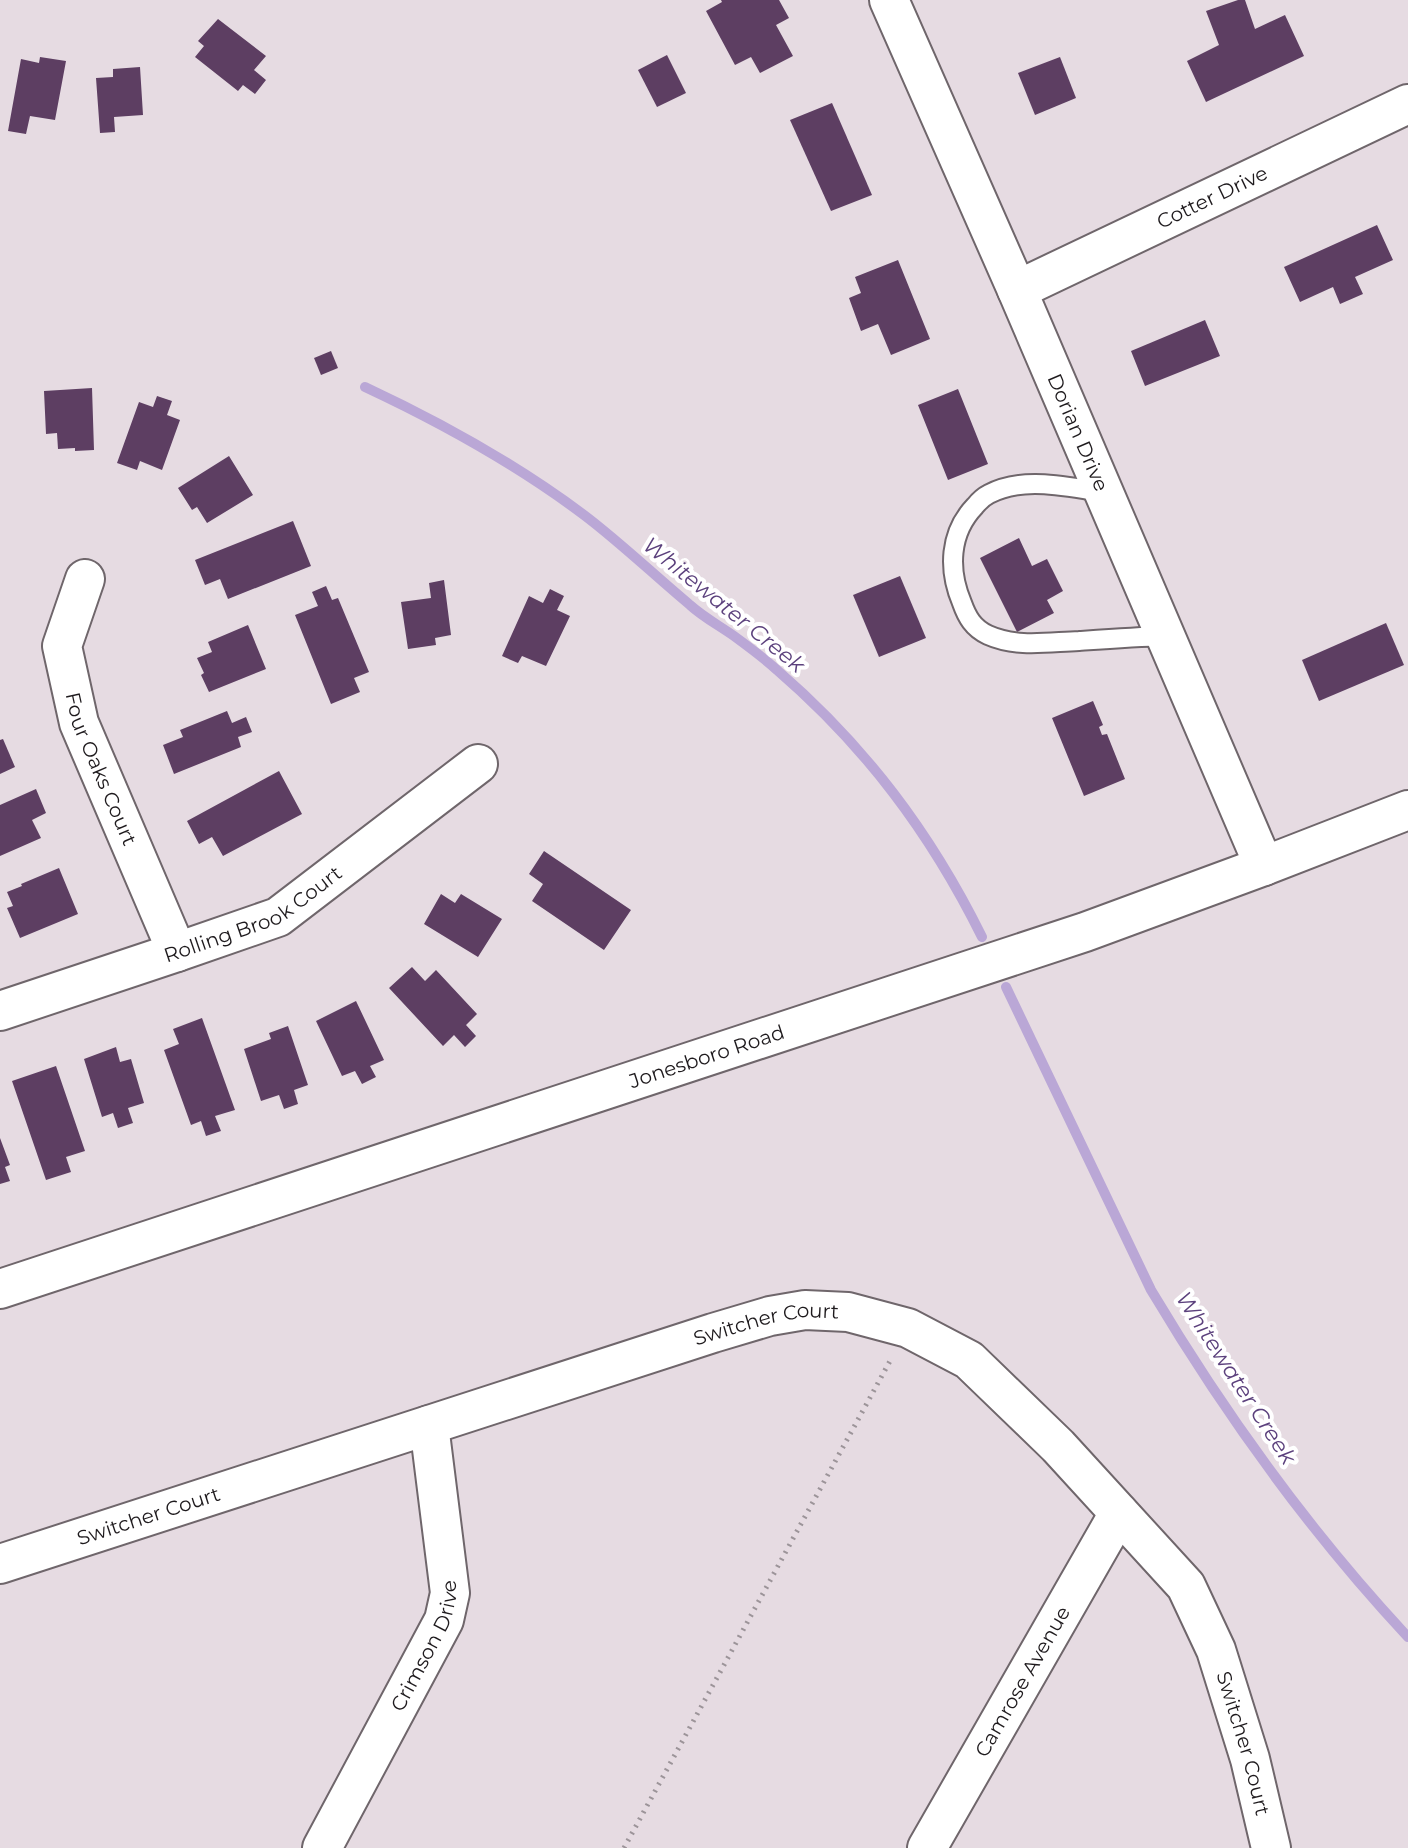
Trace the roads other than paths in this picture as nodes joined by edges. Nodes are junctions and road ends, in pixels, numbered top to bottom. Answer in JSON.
{"nodes":[{"id":1,"x":889,"y":0,"type":"edge"},
{"id":2,"x":1408,"y":104,"type":"edge"},
{"id":3,"x":1017,"y":290,"type":"junction"},
{"id":4,"x":1103,"y":492,"type":"junction"},
{"id":5,"x":85,"y":579,"type":"dead end"},
{"id":6,"x":1165,"y":636,"type":"junction"},
{"id":7,"x":478,"y":764,"type":"dead end"},
{"id":8,"x":1408,"y":810,"type":"edge"},
{"id":9,"x":1264,"y":866,"type":"junction"},
{"id":10,"x":177,"y":952,"type":"junction"},
{"id":11,"x":0,"y":1011,"type":"edge"},
{"id":12,"x":0,"y":1289,"type":"edge"},
{"id":13,"x":429,"y":1425,"type":"junction"},
{"id":14,"x":1119,"y":1513,"type":"junction"},
{"id":15,"x":0,"y":1564,"type":"edge"},
{"id":16,"x":322,"y":1848,"type":"edge"},
{"id":17,"x":927,"y":1848,"type":"edge"},
{"id":18,"x":1271,"y":1848,"type":"edge"}],
"edges":[{"from":1,"to":3,"type":"street","name":"Dorian Drive"},
{"from":2,"to":3,"type":"street","name":"Cotter Drive"},
{"from":3,"to":4,"type":"street","name":"Dorian Drive"},
{"from":4,"to":6,"type":"street","name":"Dorian Drive"},
{"from":4,"to":6,"type":"lane"},
{"from":5,"to":10,"type":"street","name":"Four Oaks Court"},
{"from":6,"to":9,"type":"street","name":"Dorian Drive"},
{"from":7,"to":10,"type":"street","name":"Rolling Brook Court"},
{"from":8,"to":9,"type":"street","name":"Jonesboro Road"},
{"from":9,"to":12,"type":"street","name":"Jonesboro Road"},
{"from":10,"to":11,"type":"street","name":"Rolling Brook Court"},
{"from":13,"to":14,"type":"street","name":"Switcher Court"},
{"from":13,"to":15,"type":"street","name":"Switcher Court"},
{"from":13,"to":16,"type":"street","name":"Crimson Drive"},
{"from":14,"to":17,"type":"street","name":"Camrose Avenue"},
{"from":14,"to":18,"type":"street","name":"Switcher Court"}]}
